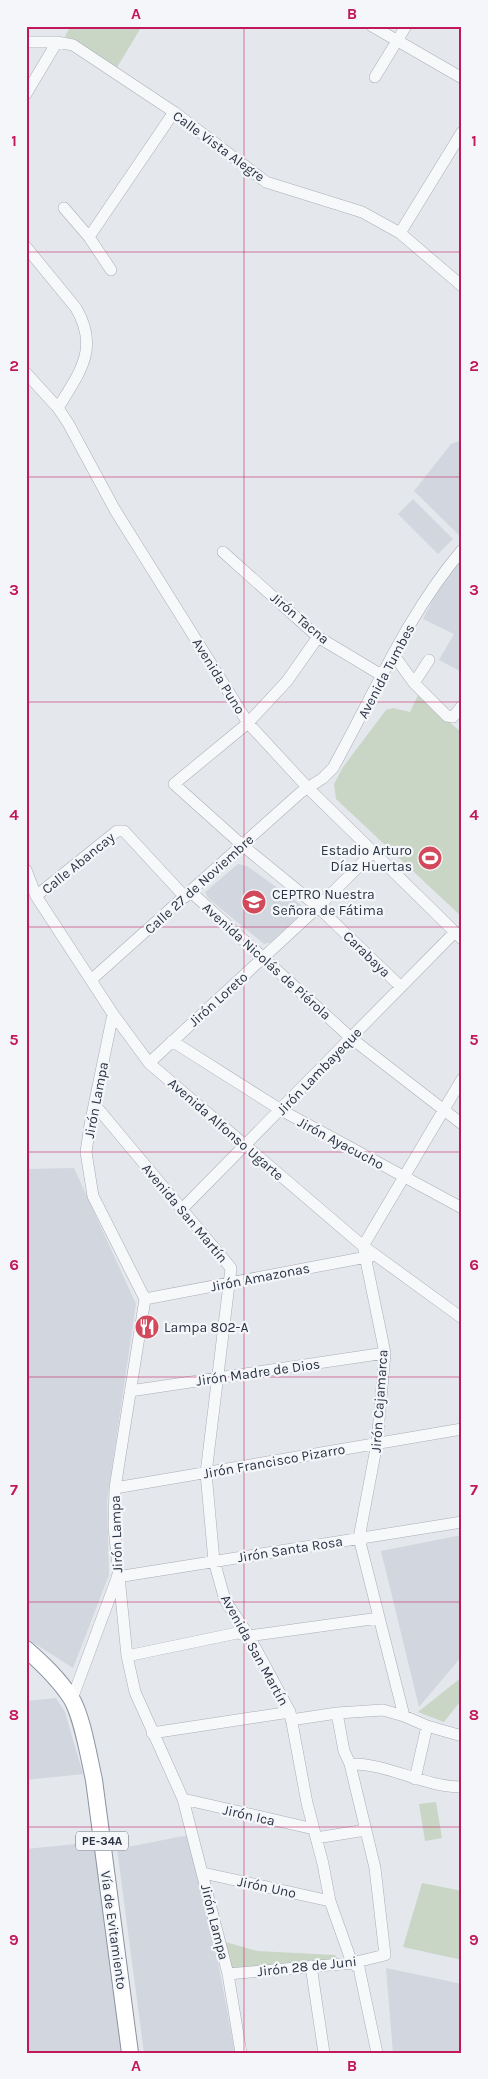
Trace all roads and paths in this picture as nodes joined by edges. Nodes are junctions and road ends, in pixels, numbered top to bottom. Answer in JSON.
{"nodes":[{"id":1,"x":372,"y":26,"type":"edge"},
{"id":2,"x":406,"y":26,"type":"edge"},
{"id":3,"x":397,"y":40,"type":"junction"},
{"id":4,"x":26,"y":42,"type":"edge"},
{"id":5,"x":57,"y":42,"type":"junction"},
{"id":6,"x":375,"y":78,"type":"dead end"},
{"id":7,"x":462,"y":78,"type":"edge"},
{"id":8,"x":26,"y":94,"type":"edge"},
{"id":9,"x":174,"y":112,"type":"junction"},
{"id":10,"x":462,"y":132,"type":"edge"},
{"id":11,"x":64,"y":208,"type":"dead end"},
{"id":12,"x":400,"y":233,"type":"junction"},
{"id":13,"x":89,"y":237,"type":"junction"},
{"id":14,"x":26,"y":247,"type":"edge"},
{"id":15,"x":111,"y":270,"type":"dead end"},
{"id":16,"x":462,"y":286,"type":"edge"},
{"id":17,"x":26,"y":373,"type":"edge"},
{"id":18,"x":58,"y":408,"type":"junction"},
{"id":19,"x":462,"y":550,"type":"edge"},
{"id":20,"x":223,"y":552,"type":"dead end"},
{"id":21,"x":318,"y":637,"type":"junction"},
{"id":22,"x":393,"y":654,"type":"junction"},
{"id":23,"x":429,"y":660,"type":"dead end"},
{"id":24,"x":383,"y":676,"type":"junction"},
{"id":25,"x":414,"y":683,"type":"junction"},
{"id":26,"x":462,"y":706,"type":"edge"},
{"id":27,"x":248,"y":723,"type":"junction"},
{"id":28,"x":308,"y":788,"type":"junction"},
{"id":29,"x":120,"y":830,"type":"joint"},
{"id":30,"x":242,"y":845,"type":"junction"},
{"id":31,"x":374,"y":852,"type":"junction"},
{"id":32,"x":26,"y":870,"type":"edge"},
{"id":33,"x":188,"y":894,"type":"junction"},
{"id":34,"x":36,"y":896,"type":"junction"},
{"id":35,"x":318,"y":908,"type":"junction"},
{"id":36,"x":458,"y":936,"type":"edge"},
{"id":37,"x":264,"y":958,"type":"junction"},
{"id":38,"x":91,"y":980,"type":"junction"},
{"id":39,"x":401,"y":987,"type":"junction"},
{"id":40,"x":113,"y":1014,"type":"junction"},
{"id":41,"x":351,"y":1038,"type":"junction"},
{"id":42,"x":172,"y":1041,"type":"junction"},
{"id":43,"x":149,"y":1063,"type":"junction"},
{"id":44,"x":462,"y":1079,"type":"edge"},
{"id":45,"x":95,"y":1104,"type":"junction"},
{"id":46,"x":280,"y":1110,"type":"junction"},
{"id":47,"x":444,"y":1110,"type":"junction"},
{"id":48,"x":462,"y":1124,"type":"edge"},
{"id":49,"x":245,"y":1146,"type":"junction"},
{"id":50,"x":404,"y":1177,"type":"junction"},
{"id":51,"x":462,"y":1208,"type":"edge"},
{"id":52,"x":182,"y":1209,"type":"junction"},
{"id":53,"x":368,"y":1253,"type":"junction"},
{"id":54,"x":229,"y":1283,"type":"junction"},
{"id":55,"x":145,"y":1299,"type":"junction"},
{"id":56,"x":462,"y":1318,"type":"edge"},
{"id":57,"x":385,"y":1353,"type":"junction"},
{"id":58,"x":217,"y":1378,"type":"junction"},
{"id":59,"x":130,"y":1391,"type":"junction"},
{"id":60,"x":462,"y":1429,"type":"edge"},
{"id":61,"x":377,"y":1444,"type":"junction"},
{"id":62,"x":206,"y":1473,"type":"junction"},
{"id":63,"x":115,"y":1488,"type":"junction"},
{"id":64,"x":462,"y":1522,"type":"edge"},
{"id":65,"x":359,"y":1538,"type":"junction"},
{"id":66,"x":214,"y":1561,"type":"junction"},
{"id":67,"x":117,"y":1576,"type":"junction"},
{"id":68,"x":379,"y":1618,"type":"junction"},
{"id":69,"x":249,"y":1636,"type":"junction"},
{"id":70,"x":26,"y":1649,"type":"edge"},
{"id":71,"x":127,"y":1656,"type":"junction"},
{"id":72,"x":72,"y":1699,"type":"junction"},
{"id":73,"x":337,"y":1713,"type":"junction"},
{"id":74,"x":290,"y":1716,"type":"junction"},
{"id":75,"x":404,"y":1716,"type":"junction"},
{"id":76,"x":427,"y":1726,"type":"junction"},
{"id":77,"x":152,"y":1733,"type":"junction"},
{"id":78,"x":462,"y":1736,"type":"edge"},
{"id":79,"x":350,"y":1764,"type":"junction"},
{"id":80,"x":415,"y":1779,"type":"junction"},
{"id":81,"x":462,"y":1787,"type":"edge"},
{"id":82,"x":183,"y":1799,"type":"junction"},
{"id":83,"x":366,"y":1830,"type":"junction"},
{"id":84,"x":315,"y":1833,"type":"junction"},
{"id":85,"x":203,"y":1873,"type":"junction"},
{"id":86,"x":330,"y":1901,"type":"junction"},
{"id":87,"x":352,"y":1962,"type":"junction"},
{"id":88,"x":310,"y":1966,"type":"junction"},
{"id":89,"x":228,"y":1974,"type":"junction"},
{"id":90,"x":130,"y":2053,"type":"edge"},
{"id":91,"x":241,"y":2053,"type":"edge"},
{"id":92,"x":324,"y":2053,"type":"edge"},
{"id":93,"x":377,"y":2053,"type":"edge"}],
"edges":[{"from":1,"to":3,"type":"street"},
{"from":2,"to":3,"type":"street"},
{"from":3,"to":6,"type":"street"},
{"from":3,"to":7,"type":"street"},
{"from":4,"to":5,"type":"street","name":"Calle Vista Alegre"},
{"from":5,"to":8,"type":"street"},
{"from":5,"to":9,"type":"street","name":"Calle Vista Alegre"},
{"from":9,"to":12,"type":"street","name":"Calle Vista Alegre"},
{"from":9,"to":13,"type":"street"},
{"from":10,"to":12,"type":"street"},
{"from":11,"to":13,"type":"street"},
{"from":12,"to":16,"type":"street","name":"Calle Vista Alegre"},
{"from":13,"to":15,"type":"street"},
{"from":14,"to":18,"type":"street"},
{"from":17,"to":18,"type":"street","name":"Avenida Puno"},
{"from":18,"to":27,"type":"street","name":"Avenida Puno"},
{"from":19,"to":22,"type":"street","name":"Avenida Tumbes"},
{"from":20,"to":21,"type":"street","name":"Jirón Tacna"},
{"from":21,"to":24,"type":"street","name":"Jirón Tacna"},
{"from":21,"to":27,"type":"street"},
{"from":22,"to":24,"type":"street","name":"Avenida Tumbes"},
{"from":22,"to":25,"type":"street"},
{"from":23,"to":25,"type":"street"},
{"from":24,"to":28,"type":"street","name":"Avenida Tumbes"},
{"from":25,"to":26,"type":"street"},
{"from":27,"to":28,"type":"street","name":"Avenida Puno"},
{"from":27,"to":30,"type":"street","name":"Carabaya"},
{"from":28,"to":30,"type":"street","name":"Calle 27 de Noviembre"},
{"from":28,"to":31,"type":"street","name":"Avenida Puno"},
{"from":29,"to":33,"type":"street","name":"Avenida Nicolás de Piérola"},
{"from":29,"to":34,"type":"street","name":"Calle Abancay"},
{"from":30,"to":33,"type":"street","name":"Calle 27 de Noviembre"},
{"from":30,"to":35,"type":"street","name":"Carabaya"},
{"from":31,"to":35,"type":"street","name":"Jirón Loreto"},
{"from":31,"to":36,"type":"street","name":"Avenida Puno"},
{"from":32,"to":34,"type":"street","name":"Avenida Alfonso Ugarte"},
{"from":33,"to":37,"type":"street","name":"Avenida Nicolás de Piérola"},
{"from":33,"to":38,"type":"street","name":"Calle 27 de Noviembre"},
{"from":34,"to":38,"type":"street","name":"Avenida Alfonso Ugarte"},
{"from":35,"to":37,"type":"street","name":"Jirón Loreto"},
{"from":35,"to":39,"type":"street","name":"Carabaya"},
{"from":36,"to":39,"type":"street","name":"Jirón Lambayeque"},
{"from":37,"to":41,"type":"street","name":"Avenida Nicolás de Piérola"},
{"from":37,"to":42,"type":"street","name":"Jirón Loreto"},
{"from":38,"to":40,"type":"street","name":"Avenida Alfonso Ugarte"},
{"from":39,"to":41,"type":"street","name":"Jirón Lambayeque"},
{"from":40,"to":43,"type":"street","name":"Avenida Alfonso Ugarte"},
{"from":40,"to":45,"type":"street","name":"Jirón Lampa"},
{"from":41,"to":46,"type":"street","name":"Jirón Lambayeque"},
{"from":41,"to":47,"type":"street","name":"Avenida Nicolás de Piérola"},
{"from":42,"to":43,"type":"street","name":"Jirón Loreto"},
{"from":42,"to":46,"type":"street","name":"Jirón Ayacucho"},
{"from":43,"to":49,"type":"street","name":"Avenida Alfonso Ugarte"},
{"from":44,"to":47,"type":"street"},
{"from":45,"to":52,"type":"street","name":"Avenida San Martín"},
{"from":45,"to":55,"type":"street","name":"Jirón Lampa"},
{"from":46,"to":49,"type":"street","name":"Jirón Lambayeque"},
{"from":46,"to":50,"type":"street","name":"Jirón Ayacucho"},
{"from":47,"to":48,"type":"street","name":"Avenida Nicolás de Piérola"},
{"from":47,"to":50,"type":"street"},
{"from":49,"to":52,"type":"street","name":"Jirón Lambayeque"},
{"from":49,"to":53,"type":"street","name":"Avenida Alfonso Ugarte"},
{"from":50,"to":51,"type":"street","name":"Jirón Ayacucho"},
{"from":50,"to":53,"type":"street"},
{"from":52,"to":54,"type":"street","name":"Avenida San Martín"},
{"from":53,"to":54,"type":"street","name":"Jirón Amazonas"},
{"from":53,"to":56,"type":"street","name":"Avenida Alfonso Ugarte"},
{"from":53,"to":57,"type":"street","name":"Jirón Cajamarca"},
{"from":54,"to":55,"type":"street","name":"Jirón Amazonas"},
{"from":54,"to":58,"type":"street","name":"Avenida San Martín"},
{"from":55,"to":59,"type":"street","name":"Jirón Lampa"},
{"from":57,"to":58,"type":"street","name":"Jirón Madre de Dios"},
{"from":57,"to":61,"type":"street","name":"Jirón Cajamarca"},
{"from":58,"to":59,"type":"street","name":"Jirón Madre de Dios"},
{"from":58,"to":62,"type":"street","name":"Avenida San Martín"},
{"from":59,"to":63,"type":"street","name":"Jirón Lampa"},
{"from":60,"to":61,"type":"street","name":"Jirón Francisco Pizarro"},
{"from":61,"to":62,"type":"street","name":"Jirón Francisco Pizarro"},
{"from":61,"to":65,"type":"street","name":"Jirón Cajamarca"},
{"from":62,"to":63,"type":"street","name":"Jirón Francisco Pizarro"},
{"from":62,"to":66,"type":"street","name":"Avenida San Martín"},
{"from":63,"to":67,"type":"street","name":"Jirón Lampa"},
{"from":64,"to":65,"type":"street","name":"Jirón Santa Rosa"},
{"from":65,"to":66,"type":"street","name":"Jirón Santa Rosa"},
{"from":65,"to":68,"type":"street","name":"Jirón Cajamarca"},
{"from":66,"to":67,"type":"street","name":"Jirón Santa Rosa"},
{"from":66,"to":69,"type":"street","name":"Avenida San Martín"},
{"from":67,"to":71,"type":"street","name":"Jirón Lampa"},
{"from":67,"to":72,"type":"street"},
{"from":68,"to":69,"type":"street"},
{"from":68,"to":75,"type":"street","name":"Jirón Cajamarca"},
{"from":69,"to":71,"type":"street"},
{"from":69,"to":74,"type":"street","name":"Avenida San Martín"},
{"from":70,"to":72,"type":"highway","name":"Vía de Evitamiento","number":"PE-34A"},
{"from":71,"to":77,"type":"street","name":"Jirón Lampa"},
{"from":72,"to":90,"type":"highway","name":"Vía de Evitamiento","number":"PE-34A"},
{"from":73,"to":74,"type":"street"},
{"from":73,"to":75,"type":"street"},
{"from":73,"to":79,"type":"street"},
{"from":74,"to":77,"type":"street"},
{"from":74,"to":84,"type":"street","name":"Avenida San Martín"},
{"from":75,"to":76,"type":"street"},
{"from":76,"to":78,"type":"street"},
{"from":76,"to":80,"type":"street"},
{"from":77,"to":82,"type":"street","name":"Jirón Lampa"},
{"from":79,"to":80,"type":"street"},
{"from":79,"to":83,"type":"street"},
{"from":80,"to":81,"type":"street"},
{"from":82,"to":84,"type":"street","name":"Jirón Ica"},
{"from":82,"to":85,"type":"street","name":"Jirón Lampa"},
{"from":83,"to":84,"type":"street"},
{"from":83,"to":87,"type":"street","name":"Jirón 28 de Juni"},
{"from":84,"to":86,"type":"street","name":"Avenida San Martín"},
{"from":85,"to":86,"type":"street","name":"Jirón Uno"},
{"from":85,"to":89,"type":"street","name":"Jirón Lampa"},
{"from":86,"to":87,"type":"street","name":"Avenida San Martín"},
{"from":87,"to":88,"type":"street","name":"Jirón 28 de Juni"},
{"from":87,"to":93,"type":"street","name":"Avenida San Martín"},
{"from":88,"to":89,"type":"street","name":"Jirón 28 de Juni"},
{"from":88,"to":92,"type":"street"},
{"from":89,"to":91,"type":"street","name":"Jirón Lampa"}]}
